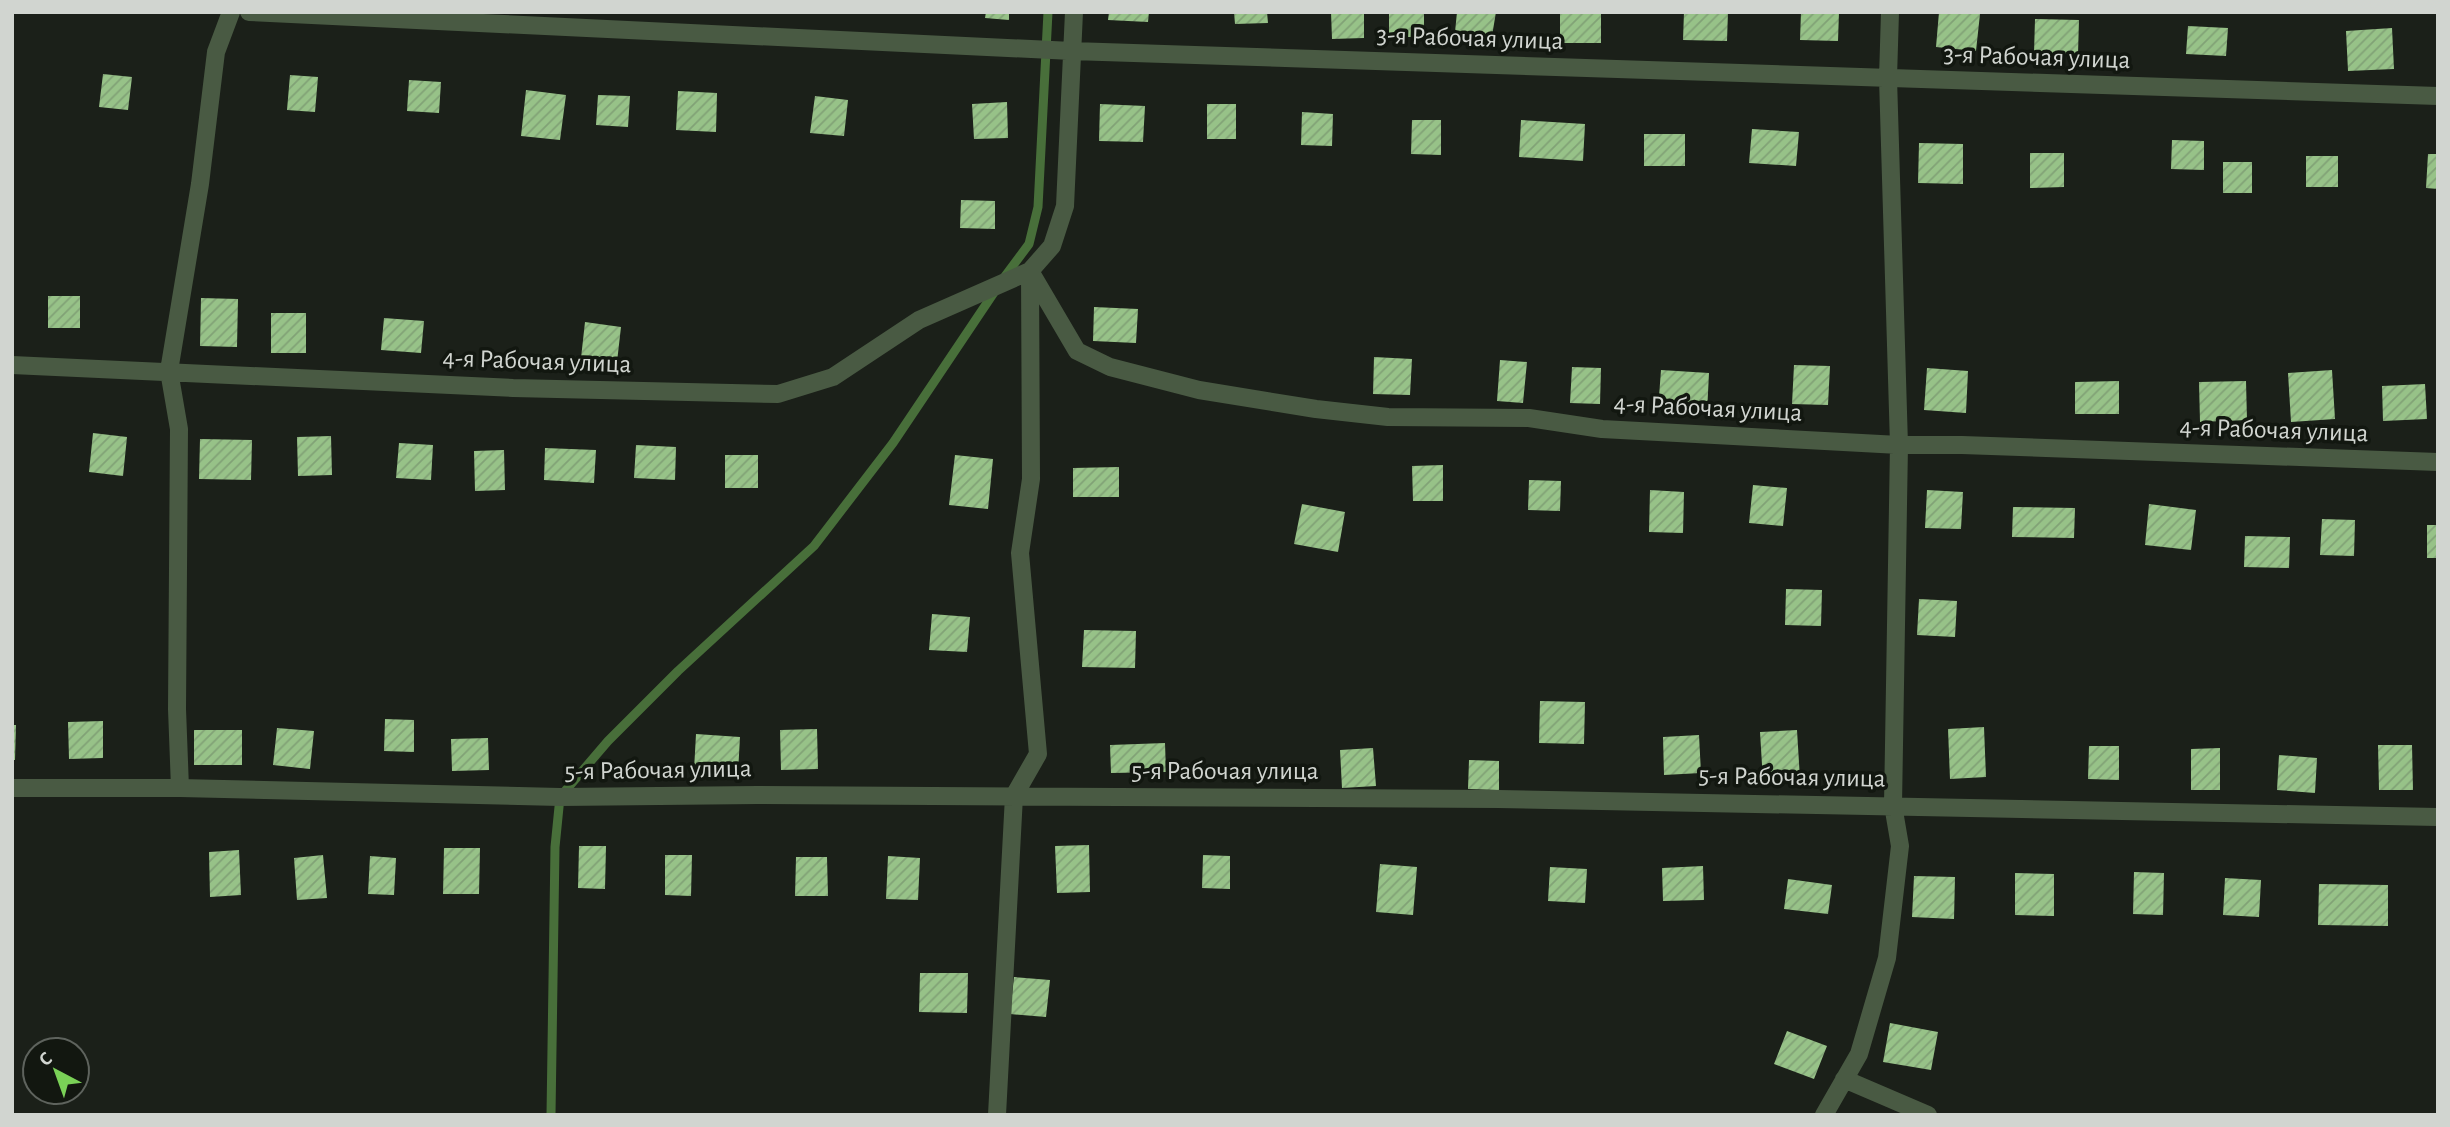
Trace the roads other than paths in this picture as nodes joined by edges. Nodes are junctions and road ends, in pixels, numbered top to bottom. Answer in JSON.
{"nodes":[{"id":1,"x":231,"y":12,"type":"edge"},
{"id":2,"x":249,"y":12,"type":"edge"},
{"id":3,"x":1074,"y":12,"type":"edge"},
{"id":4,"x":1890,"y":12,"type":"edge"},
{"id":5,"x":1072,"y":51,"type":"junction"},
{"id":6,"x":1888,"y":78,"type":"junction"},
{"id":7,"x":2438,"y":96,"type":"edge"},
{"id":8,"x":1030,"y":271,"type":"junction"},
{"id":9,"x":12,"y":365,"type":"edge"},
{"id":10,"x":169,"y":371,"type":"junction"},
{"id":11,"x":1899,"y":446,"type":"junction"},
{"id":12,"x":2438,"y":462,"type":"edge"},
{"id":13,"x":12,"y":788,"type":"edge"},
{"id":14,"x":180,"y":788,"type":"junction"},
{"id":15,"x":1014,"y":796,"type":"junction"},
{"id":16,"x":1893,"y":805,"type":"junction"},
{"id":17,"x":2438,"y":817,"type":"edge"},
{"id":18,"x":1844,"y":1080,"type":"junction"},
{"id":19,"x":997,"y":1115,"type":"edge"},
{"id":20,"x":1824,"y":1115,"type":"edge"},
{"id":21,"x":1928,"y":1115,"type":"edge"}],
"edges":[{"from":1,"to":10,"type":"street"},
{"from":2,"to":5,"type":"street","name":"3-я Рабочая улица"},
{"from":3,"to":5,"type":"street","name":"4-я Рабочая улица"},
{"from":4,"to":6,"type":"street"},
{"from":5,"to":6,"type":"street","name":"3-я Рабочая улица"},
{"from":5,"to":8,"type":"street","name":"4-я Рабочая улица"},
{"from":6,"to":7,"type":"street","name":"3-я Рабочая улица"},
{"from":6,"to":11,"type":"street"},
{"from":8,"to":10,"type":"street","name":"4-я Рабочая улица"},
{"from":8,"to":11,"type":"street","name":"4-я Рабочая улица"},
{"from":8,"to":15,"type":"street"},
{"from":9,"to":10,"type":"street","name":"4-я Рабочая улица"},
{"from":10,"to":14,"type":"street"},
{"from":11,"to":12,"type":"street","name":"4-я Рабочая улица"},
{"from":11,"to":16,"type":"street"},
{"from":13,"to":14,"type":"street","name":"5-я Рабочая улица"},
{"from":14,"to":15,"type":"street","name":"5-я Рабочая улица"},
{"from":15,"to":16,"type":"street","name":"5-я Рабочая улица"},
{"from":15,"to":19,"type":"street"},
{"from":16,"to":17,"type":"street","name":"5-я Рабочая улица"},
{"from":16,"to":18,"type":"street"},
{"from":18,"to":20,"type":"street"},
{"from":18,"to":21,"type":"street"}]}
